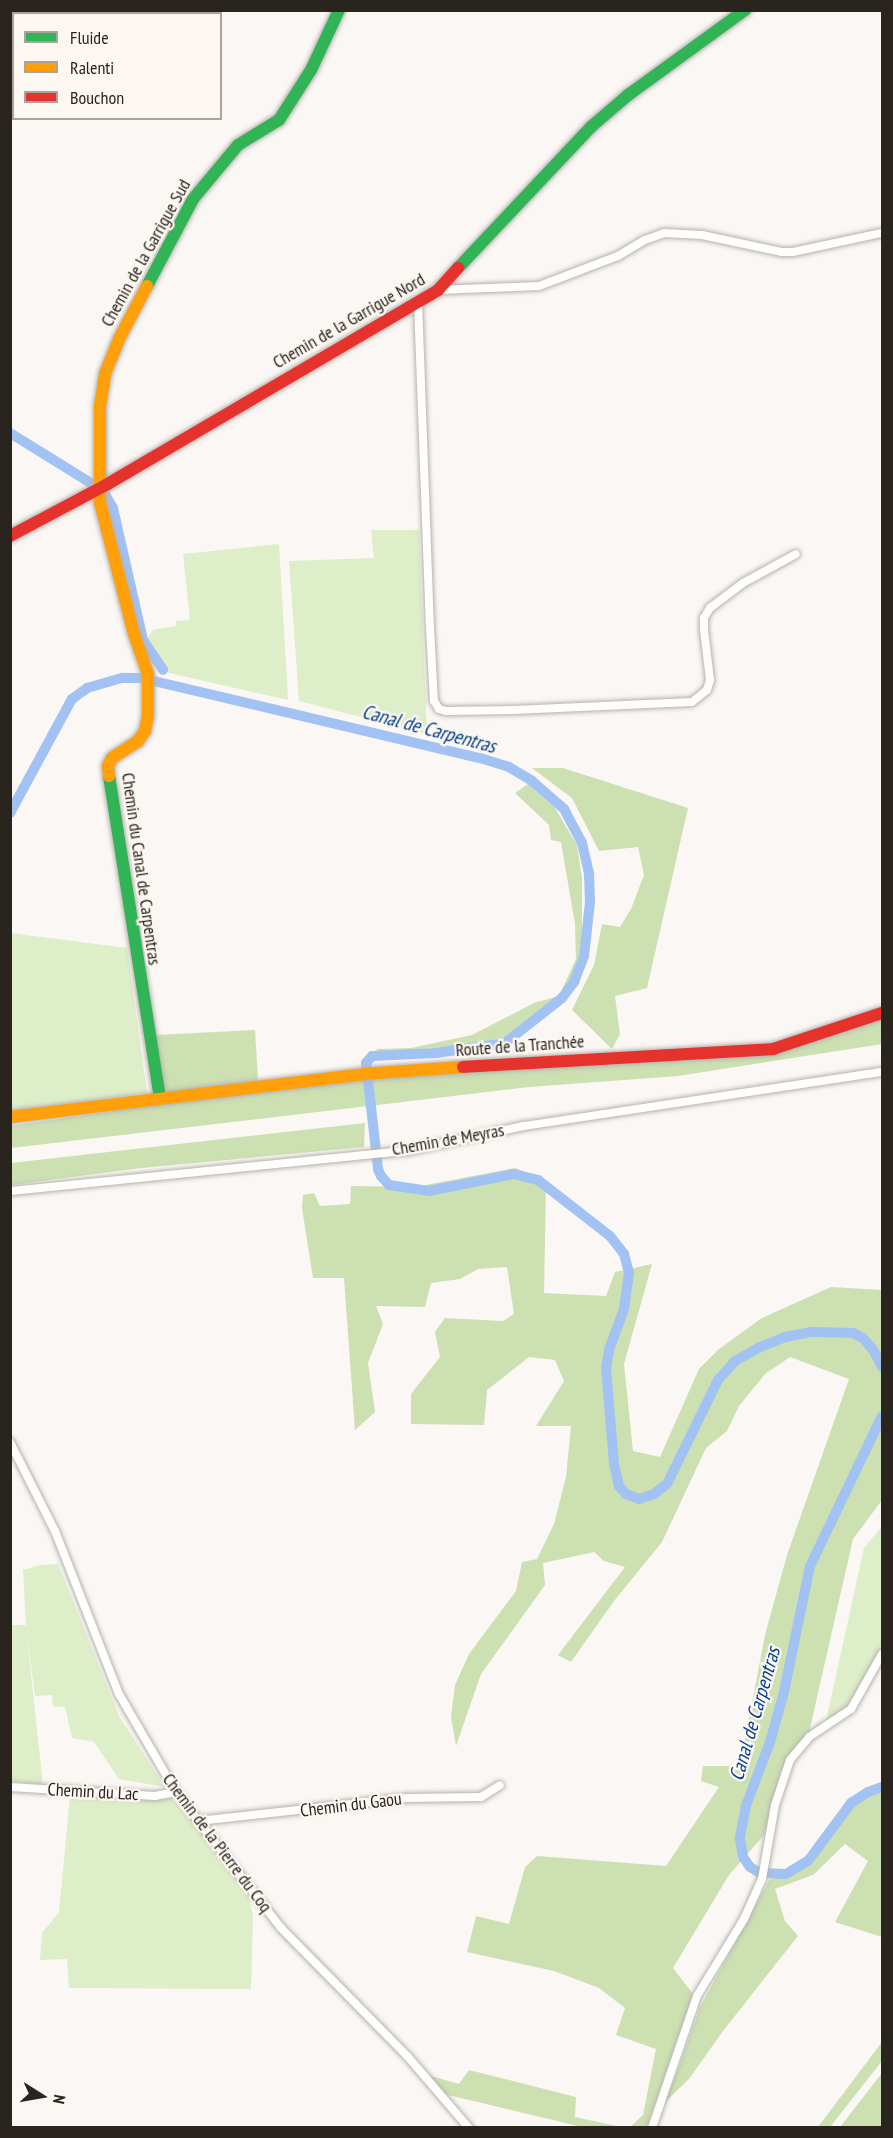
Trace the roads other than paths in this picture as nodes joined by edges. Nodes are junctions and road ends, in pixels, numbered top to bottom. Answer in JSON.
{"nodes":[{"id":1,"x":339,"y":10,"type":"edge"},
{"id":2,"x":745,"y":10,"type":"edge"},
{"id":3,"x":882,"y":232,"type":"edge"},
{"id":4,"x":438,"y":290,"type":"junction"},
{"id":5,"x":418,"y":302,"type":"junction"},
{"id":6,"x":99,"y":489,"type":"junction"},
{"id":7,"x":10,"y":536,"type":"edge"},
{"id":8,"x":796,"y":554,"type":"dead end"},
{"id":9,"x":882,"y":1013,"type":"edge"},
{"id":10,"x":882,"y":1072,"type":"edge"},
{"id":11,"x":158,"y":1098,"type":"junction"},
{"id":12,"x":10,"y":1118,"type":"edge"},
{"id":13,"x":10,"y":1191,"type":"edge"},
{"id":14,"x":10,"y":1442,"type":"edge"},
{"id":15,"x":882,"y":1654,"type":"edge"},
{"id":16,"x":500,"y":1785,"type":"dead end"},
{"id":17,"x":10,"y":1787,"type":"edge"},
{"id":18,"x":176,"y":1792,"type":"junction"},
{"id":19,"x":198,"y":1821,"type":"junction"},
{"id":20,"x":469,"y":2127,"type":"edge"},
{"id":21,"x":652,"y":2127,"type":"edge"}],
"edges":[{"from":1,"to":6,"type":"street","name":"Chemin de la Garrigue Sud"},
{"from":2,"to":4,"type":"street","name":"Chemin de la Garrigue Nord"},
{"from":3,"to":4,"type":"street"},
{"from":4,"to":5,"type":"street","name":"Chemin de la Garrigue Nord"},
{"from":5,"to":6,"type":"street","name":"Chemin de la Garrigue Nord"},
{"from":5,"to":8,"type":"street"},
{"from":6,"to":7,"type":"street","name":"Chemin de la Garrigue Nord"},
{"from":6,"to":11,"type":"street","name":"Chemin du Canal de Carpentras"},
{"from":9,"to":11,"type":"street","name":"Route de la Tranchée"},
{"from":10,"to":13,"type":"street","name":"Chemin de Meyras"},
{"from":11,"to":12,"type":"street","name":"Route de la Tranchée"},
{"from":14,"to":18,"type":"street","name":"Chemin de la Pierre du Coq"},
{"from":15,"to":21,"type":"street"},
{"from":16,"to":19,"type":"street","name":"Chemin du Gaou"},
{"from":17,"to":18,"type":"street","name":"Chemin du Lac"},
{"from":18,"to":19,"type":"street","name":"Chemin de la Pierre du Coq"},
{"from":19,"to":20,"type":"street","name":"Chemin de la Pierre du Coq"}]}
